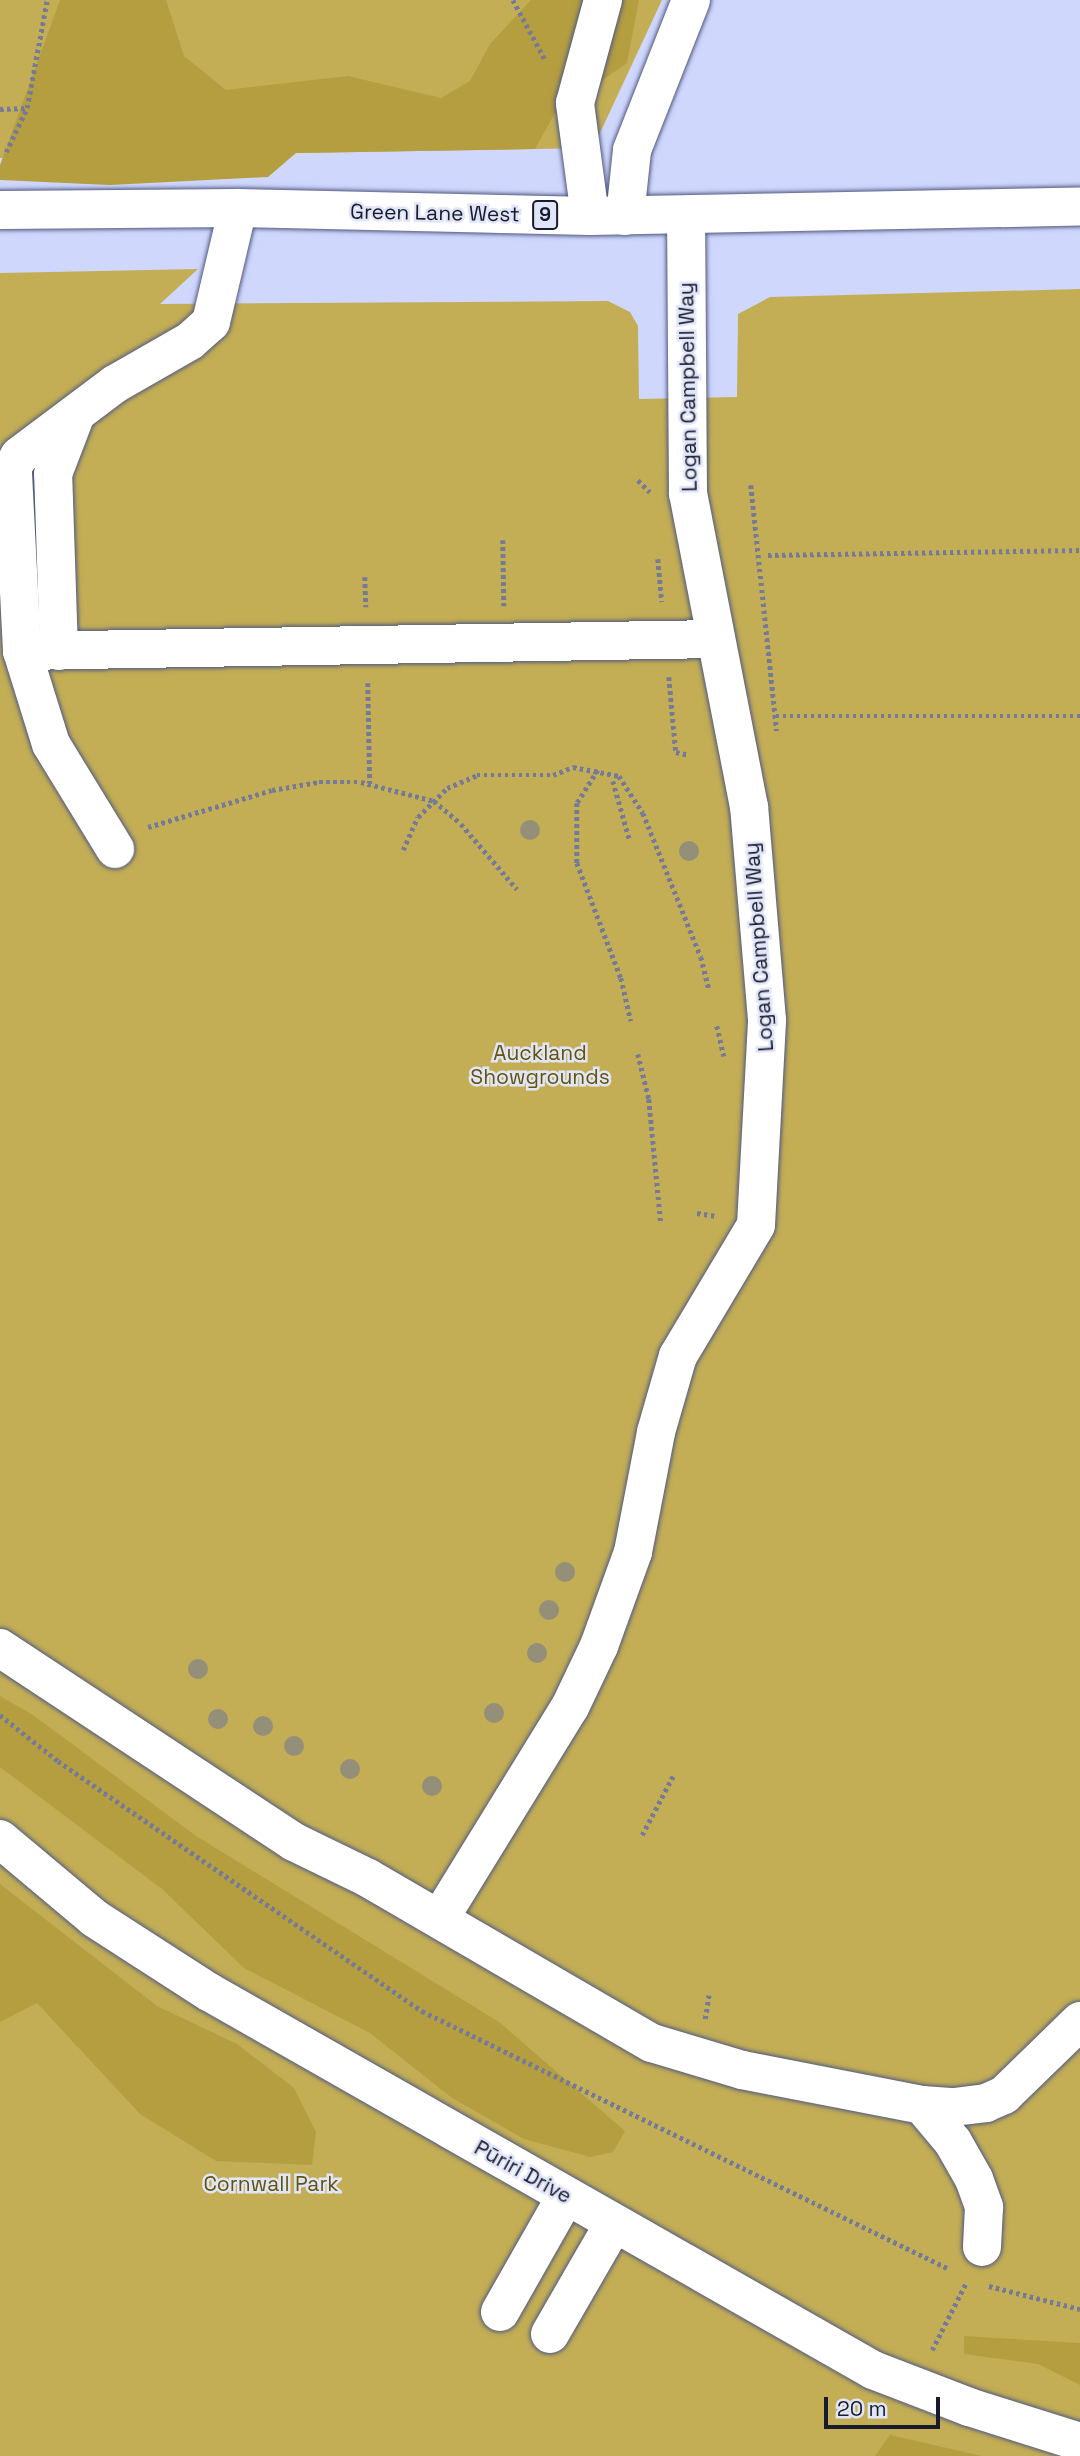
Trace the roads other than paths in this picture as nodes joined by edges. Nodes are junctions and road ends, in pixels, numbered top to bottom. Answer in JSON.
{"nodes":[{"id":1,"x":603,"y":0,"type":"edge"},
{"id":2,"x":691,"y":0,"type":"edge"},
{"id":3,"x":1080,"y":206,"type":"edge"},
{"id":4,"x":237,"y":208,"type":"junction"},
{"id":5,"x":0,"y":210,"type":"edge"},
{"id":6,"x":687,"y":215,"type":"junction"},
{"id":7,"x":607,"y":216,"type":"junction"},
{"id":8,"x":76,"y":414,"type":"junction"},
{"id":9,"x":6,"y":480,"type":"edge"},
{"id":10,"x":716,"y":639,"type":"junction"},
{"id":11,"x":59,"y":650,"type":"junction"},
{"id":12,"x":22,"y":651,"type":"junction"},
{"id":13,"x":115,"y":849,"type":"road end"},
{"id":14,"x":0,"y":1648,"type":"edge"},
{"id":15,"x":0,"y":1839,"type":"edge"},
{"id":16,"x":440,"y":1918,"type":"junction"},
{"id":17,"x":1080,"y":2021,"type":"edge"},
{"id":18,"x":922,"y":2105,"type":"junction"},
{"id":19,"x":565,"y":2196,"type":"junction"},
{"id":20,"x":614,"y":2223,"type":"junction"},
{"id":21,"x":975,"y":2262,"type":"road end"},
{"id":22,"x":500,"y":2312,"type":"dead end"},
{"id":23,"x":550,"y":2334,"type":"dead end"},
{"id":24,"x":1080,"y":2441,"type":"edge"}],
"edges":[{"from":1,"to":7,"type":"street"},
{"from":2,"to":7,"type":"street"},
{"from":3,"to":6,"type":"street","name":"Green Lane West","number":"9"},
{"from":4,"to":5,"type":"street","name":"Green Lane West","number":"9"},
{"from":4,"to":7,"type":"street","name":"Green Lane West","number":"9"},
{"from":4,"to":8,"type":"street"},
{"from":6,"to":7,"type":"street","name":"Green Lane West","number":"9"},
{"from":6,"to":10,"type":"street","name":"Logan Campbell Way"},
{"from":8,"to":9,"type":"street"},
{"from":8,"to":11,"type":"street"},
{"from":9,"to":12,"type":"street"},
{"from":10,"to":11,"type":"street"},
{"from":10,"to":16,"type":"street","name":"Logan Campbell Way"},
{"from":11,"to":12,"type":"street"},
{"from":12,"to":13,"type":"street"},
{"from":14,"to":16,"type":"street"},
{"from":15,"to":19,"type":"street","name":"Pūriri Drive"},
{"from":16,"to":18,"type":"street"},
{"from":17,"to":18,"type":"street"},
{"from":18,"to":21,"type":"street"},
{"from":19,"to":20,"type":"street","name":"Pūriri Drive"},
{"from":19,"to":22,"type":"street"},
{"from":20,"to":23,"type":"street"},
{"from":20,"to":24,"type":"street","name":"Pūriri Drive"}]}
